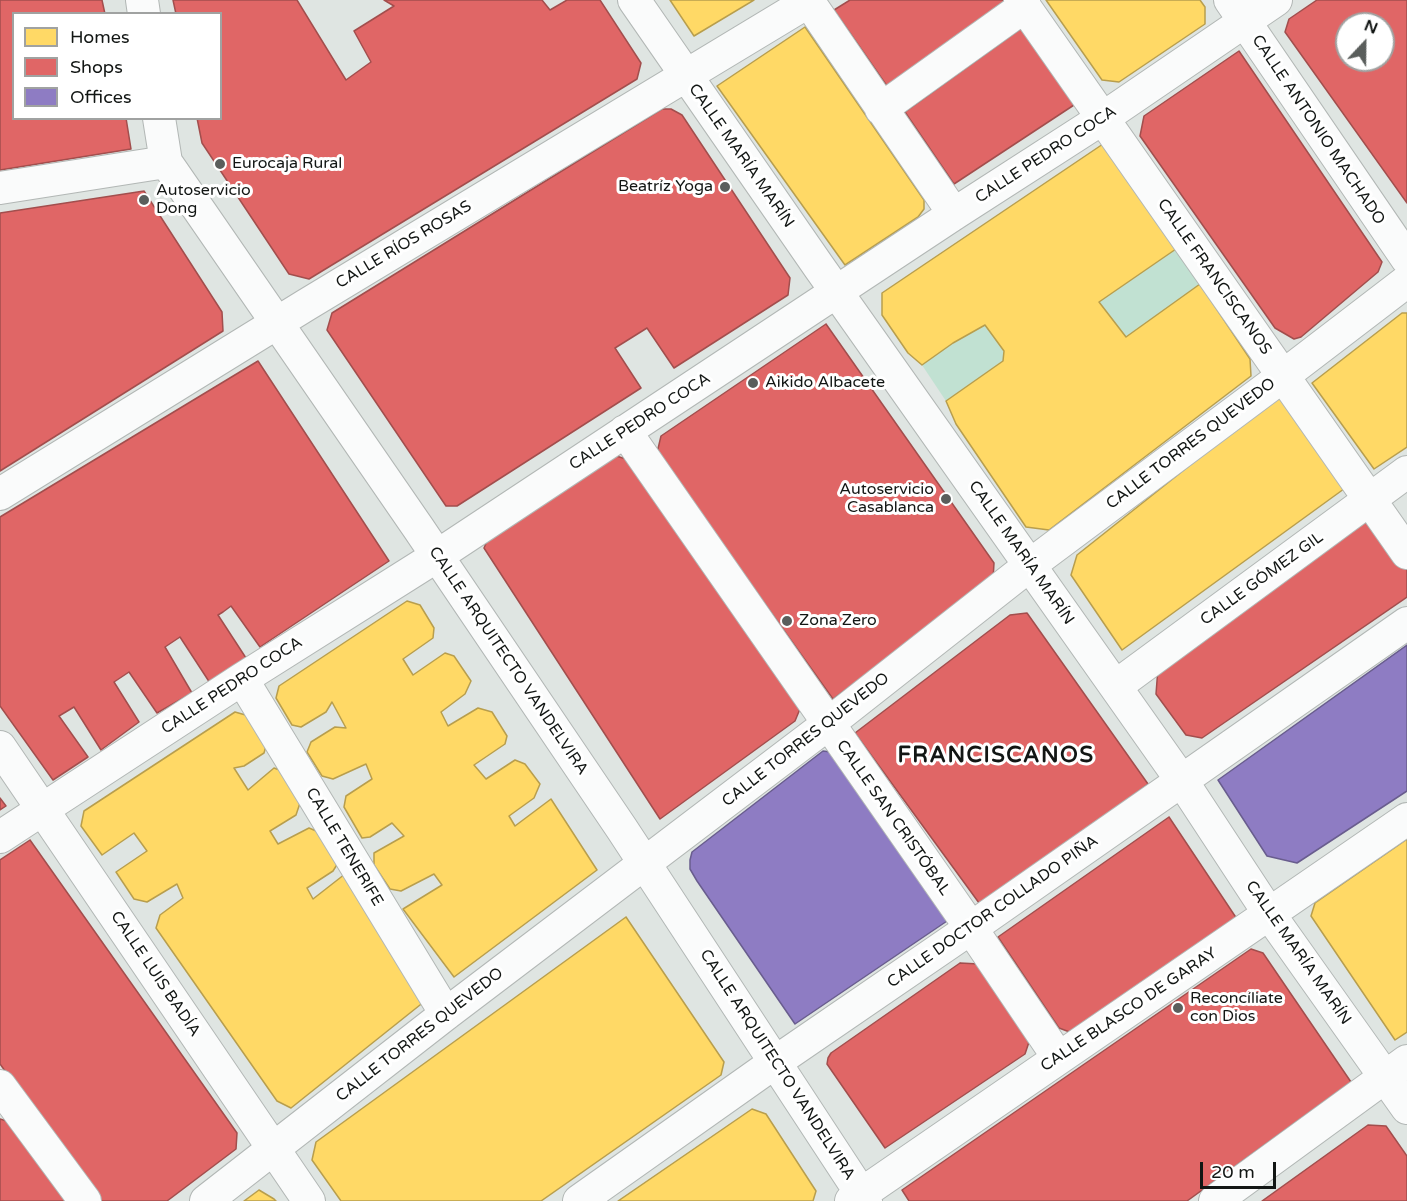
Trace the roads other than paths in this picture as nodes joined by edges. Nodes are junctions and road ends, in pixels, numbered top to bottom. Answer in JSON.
{"nodes":[{"id":1,"x":634,"y":0,"type":"edge"},
{"id":2,"x":1276,"y":0,"type":"edge"},
{"id":3,"x":810,"y":1,"type":"edge"},
{"id":4,"x":1022,"y":3,"type":"edge"},
{"id":5,"x":1237,"y":10,"type":"edge"},
{"id":6,"x":685,"y":75,"type":"junction"},
{"id":7,"x":882,"y":109,"type":"junction"},
{"id":8,"x":1103,"y":118,"type":"junction"},
{"id":9,"x":159,"y":120,"type":"edge"},
{"id":10,"x":166,"y":162,"type":"junction"},
{"id":11,"x":0,"y":188,"type":"edge"},
{"id":12,"x":954,"y":214,"type":"junction"},
{"id":13,"x":1407,"y":259,"type":"edge"},
{"id":14,"x":1407,"y":280,"type":"edge"},
{"id":15,"x":837,"y":293,"type":"junction"},
{"id":16,"x":277,"y":322,"type":"junction"},
{"id":17,"x":1283,"y":376,"type":"junction"},
{"id":18,"x":625,"y":431,"type":"junction"},
{"id":19,"x":1407,"y":472,"type":"edge"},
{"id":20,"x":0,"y":494,"type":"edge"},
{"id":21,"x":1370,"y":500,"type":"junction"},
{"id":22,"x":1407,"y":553,"type":"edge"},
{"id":23,"x":437,"y":556,"type":"junction"},
{"id":24,"x":1030,"y":565,"type":"junction"},
{"id":25,"x":1407,"y":623,"type":"edge"},
{"id":26,"x":242,"y":679,"type":"junction"},
{"id":27,"x":1116,"y":686,"type":"junction"},
{"id":28,"x":828,"y":724,"type":"junction"},
{"id":29,"x":0,"y":747,"type":"edge"},
{"id":30,"x":1182,"y":781,"type":"junction"},
{"id":31,"x":43,"y":809,"type":"junction"},
{"id":32,"x":1407,"y":819,"type":"edge"},
{"id":33,"x":0,"y":837,"type":"edge"},
{"id":34,"x":645,"y":864,"type":"junction"},
{"id":35,"x":1270,"y":915,"type":"junction"},
{"id":36,"x":971,"y":928,"type":"junction"},
{"id":37,"x":446,"y":1014,"type":"junction"},
{"id":38,"x":1058,"y":1057,"type":"junction"},
{"id":39,"x":774,"y":1063,"type":"junction"},
{"id":40,"x":1396,"y":1069,"type":"edge"},
{"id":41,"x":1,"y":1088,"type":"edge"},
{"id":42,"x":1407,"y":1108,"type":"edge"},
{"id":43,"x":274,"y":1148,"type":"junction"},
{"id":44,"x":859,"y":1199,"type":"edge"},
{"id":45,"x":86,"y":1201,"type":"edge"},
{"id":46,"x":206,"y":1201,"type":"edge"},
{"id":47,"x":309,"y":1201,"type":"edge"},
{"id":48,"x":579,"y":1201,"type":"edge"},
{"id":49,"x":1215,"y":1201,"type":"edge"}],
"edges":[{"from":1,"to":6,"type":"street","name":"CALLE MARÍA MARÍN"},
{"from":2,"to":5,"type":"street","name":"CALLE PEDRO COCA"},
{"from":3,"to":6,"type":"street","name":"CALLE RÍOS ROSAS"},
{"from":3,"to":7,"type":"street"},
{"from":4,"to":7,"type":"street"},
{"from":4,"to":8,"type":"street","name":"CALLE FRANCISCANOS"},
{"from":5,"to":8,"type":"street","name":"CALLE PEDRO COCA"},
{"from":5,"to":13,"type":"street","name":"CALLE ANTONIO MACHADO"},
{"from":6,"to":15,"type":"street","name":"CALLE MARÍA MARÍN"},
{"from":6,"to":16,"type":"street","name":"CALLE RÍOS ROSAS"},
{"from":7,"to":12,"type":"street"},
{"from":8,"to":12,"type":"street","name":"CALLE PEDRO COCA"},
{"from":8,"to":17,"type":"street","name":"CALLE FRANCISCANOS"},
{"from":9,"to":10,"type":"street","name":"CALLE ARQUITECTO VANDELVIRA"},
{"from":10,"to":11,"type":"street"},
{"from":10,"to":16,"type":"street","name":"CALLE ARQUITECTO VANDELVIRA"},
{"from":12,"to":15,"type":"street","name":"CALLE PEDRO COCA"},
{"from":14,"to":17,"type":"street","name":"CALLE TORRES QUEVEDO"},
{"from":15,"to":18,"type":"street","name":"CALLE PEDRO COCA"},
{"from":15,"to":24,"type":"street","name":"CALLE MARÍA MARÍN"},
{"from":16,"to":20,"type":"street","name":"CALLE RÍOS ROSAS"},
{"from":16,"to":23,"type":"street","name":"CALLE ARQUITECTO VANDELVIRA"},
{"from":17,"to":21,"type":"street","name":"CALLE FRANCISCANOS"},
{"from":17,"to":24,"type":"street","name":"CALLE TORRES QUEVEDO"},
{"from":18,"to":23,"type":"street","name":"CALLE PEDRO COCA"},
{"from":18,"to":28,"type":"street","name":"CALLE SAN CRISTÓBAL"},
{"from":19,"to":21,"type":"street","name":"CALLE GÓMEZ GIL"},
{"from":21,"to":22,"type":"street","name":"CALLE FRANCISCANOS"},
{"from":21,"to":27,"type":"street","name":"CALLE GÓMEZ GIL"},
{"from":23,"to":26,"type":"street","name":"CALLE PEDRO COCA"},
{"from":23,"to":34,"type":"street","name":"CALLE ARQUITECTO VANDELVIRA"},
{"from":24,"to":27,"type":"street","name":"CALLE MARÍA MARÍN"},
{"from":24,"to":28,"type":"street","name":"CALLE TORRES QUEVEDO"},
{"from":25,"to":30,"type":"street","name":"CALLE DOCTOR COLLADO PIÑA"},
{"from":26,"to":31,"type":"street","name":"CALLE PEDRO COCA"},
{"from":26,"to":37,"type":"street","name":"CALLE TENERIFE"},
{"from":27,"to":30,"type":"street","name":"CALLE MARÍA MARÍN"},
{"from":28,"to":34,"type":"street","name":"CALLE TORRES QUEVEDO"},
{"from":28,"to":36,"type":"street","name":"CALLE SAN CRISTÓBAL"},
{"from":29,"to":31,"type":"street","name":"CALLE LUIS BADÍA"},
{"from":30,"to":35,"type":"street","name":"CALLE MARÍA MARÍN"},
{"from":30,"to":36,"type":"street","name":"CALLE DOCTOR COLLADO PIÑA"},
{"from":31,"to":33,"type":"street","name":"CALLE PEDRO COCA"},
{"from":31,"to":43,"type":"street","name":"CALLE LUIS BADÍA"},
{"from":32,"to":35,"type":"street","name":"CALLE BLASCO DE GARAY"},
{"from":34,"to":37,"type":"street","name":"CALLE TORRES QUEVEDO"},
{"from":34,"to":39,"type":"street","name":"CALLE ARQUITECTO VANDELVIRA"},
{"from":35,"to":38,"type":"street","name":"CALLE BLASCO DE GARAY"},
{"from":35,"to":40,"type":"street","name":"CALLE MARÍA MARÍN"},
{"from":36,"to":38,"type":"street","name":"CALLE SAN CRISTÓBAL"},
{"from":36,"to":39,"type":"street","name":"CALLE DOCTOR COLLADO PIÑA"},
{"from":37,"to":43,"type":"street","name":"CALLE TORRES QUEVEDO"},
{"from":38,"to":44,"type":"street","name":"CALLE BLASCO DE GARAY"},
{"from":39,"to":44,"type":"street","name":"CALLE ARQUITECTO VANDELVIRA"},
{"from":39,"to":48,"type":"street","name":"CALLE DOCTOR COLLADO PIÑA"},
{"from":40,"to":42,"type":"street","name":"CALLE MARÍA MARÍN"},
{"from":40,"to":49,"type":"street"},
{"from":41,"to":45,"type":"street"},
{"from":43,"to":46,"type":"street","name":"CALLE TORRES QUEVEDO"},
{"from":43,"to":47,"type":"street","name":"CALLE LUIS BADÍA"}]}
